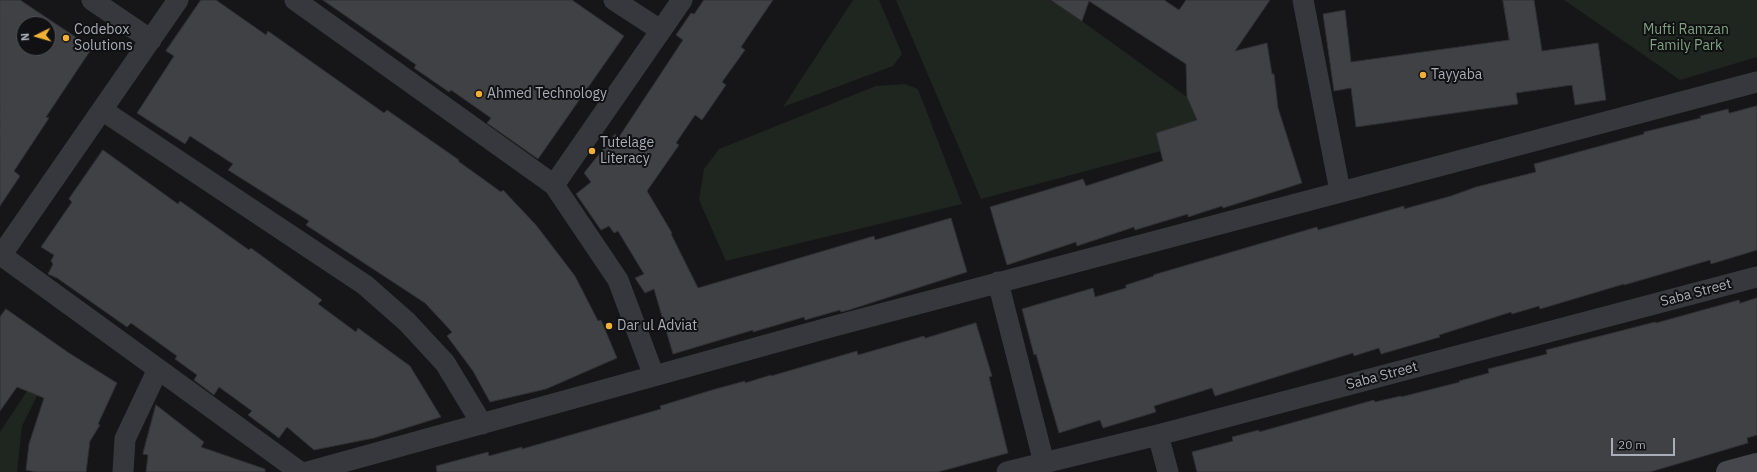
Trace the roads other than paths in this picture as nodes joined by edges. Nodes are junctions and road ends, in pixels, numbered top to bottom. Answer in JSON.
{"nodes":[{"id":1,"x":92,"y":0,"type":"edge"},
{"id":2,"x":178,"y":0,"type":"edge"},
{"id":3,"x":295,"y":0,"type":"edge"},
{"id":4,"x":614,"y":0,"type":"edge"},
{"id":5,"x":682,"y":0,"type":"edge"},
{"id":6,"x":1303,"y":0,"type":"edge"},
{"id":7,"x":660,"y":30,"type":"junction"},
{"id":8,"x":151,"y":40,"type":"junction"},
{"id":9,"x":1757,"y":82,"type":"edge"},
{"id":10,"x":102,"y":110,"type":"junction"},
{"id":11,"x":554,"y":186,"type":"junction"},
{"id":12,"x":1340,"y":191,"type":"junction"},
{"id":13,"x":1,"y":256,"type":"edge"},
{"id":14,"x":1757,"y":277,"type":"edge"},
{"id":15,"x":998,"y":282,"type":"junction"},
{"id":16,"x":158,"y":369,"type":"junction"},
{"id":17,"x":654,"y":376,"type":"junction"},
{"id":18,"x":482,"y":424,"type":"junction"},
{"id":19,"x":1158,"y":435,"type":"junction"},
{"id":20,"x":1044,"y":463,"type":"junction"},
{"id":21,"x":1757,"y":464,"type":"edge"},
{"id":22,"x":123,"y":472,"type":"edge"},
{"id":23,"x":300,"y":472,"type":"edge"},
{"id":24,"x":307,"y":472,"type":"edge"},
{"id":25,"x":1007,"y":472,"type":"edge"},
{"id":26,"x":1168,"y":472,"type":"edge"},
{"id":27,"x":1727,"y":472,"type":"edge"}],
"edges":[{"from":1,"to":8,"type":"street"},
{"from":2,"to":8,"type":"street"},
{"from":3,"to":11,"type":"street"},
{"from":4,"to":7,"type":"street"},
{"from":5,"to":7,"type":"street"},
{"from":6,"to":12,"type":"street"},
{"from":7,"to":11,"type":"street"},
{"from":8,"to":10,"type":"street"},
{"from":9,"to":12,"type":"street"},
{"from":10,"to":13,"type":"street"},
{"from":10,"to":18,"type":"street"},
{"from":11,"to":17,"type":"street"},
{"from":12,"to":15,"type":"street"},
{"from":13,"to":16,"type":"street"},
{"from":14,"to":19,"type":"street","name":"Saba Street"},
{"from":15,"to":17,"type":"street"},
{"from":15,"to":20,"type":"street"},
{"from":16,"to":22,"type":"street"},
{"from":16,"to":23,"type":"street"},
{"from":17,"to":18,"type":"street"},
{"from":18,"to":24,"type":"street"},
{"from":19,"to":20,"type":"street","name":"Saba Street"},
{"from":19,"to":26,"type":"street"},
{"from":20,"to":25,"type":"street","name":"Saba Street"},
{"from":21,"to":27,"type":"street"}]}
